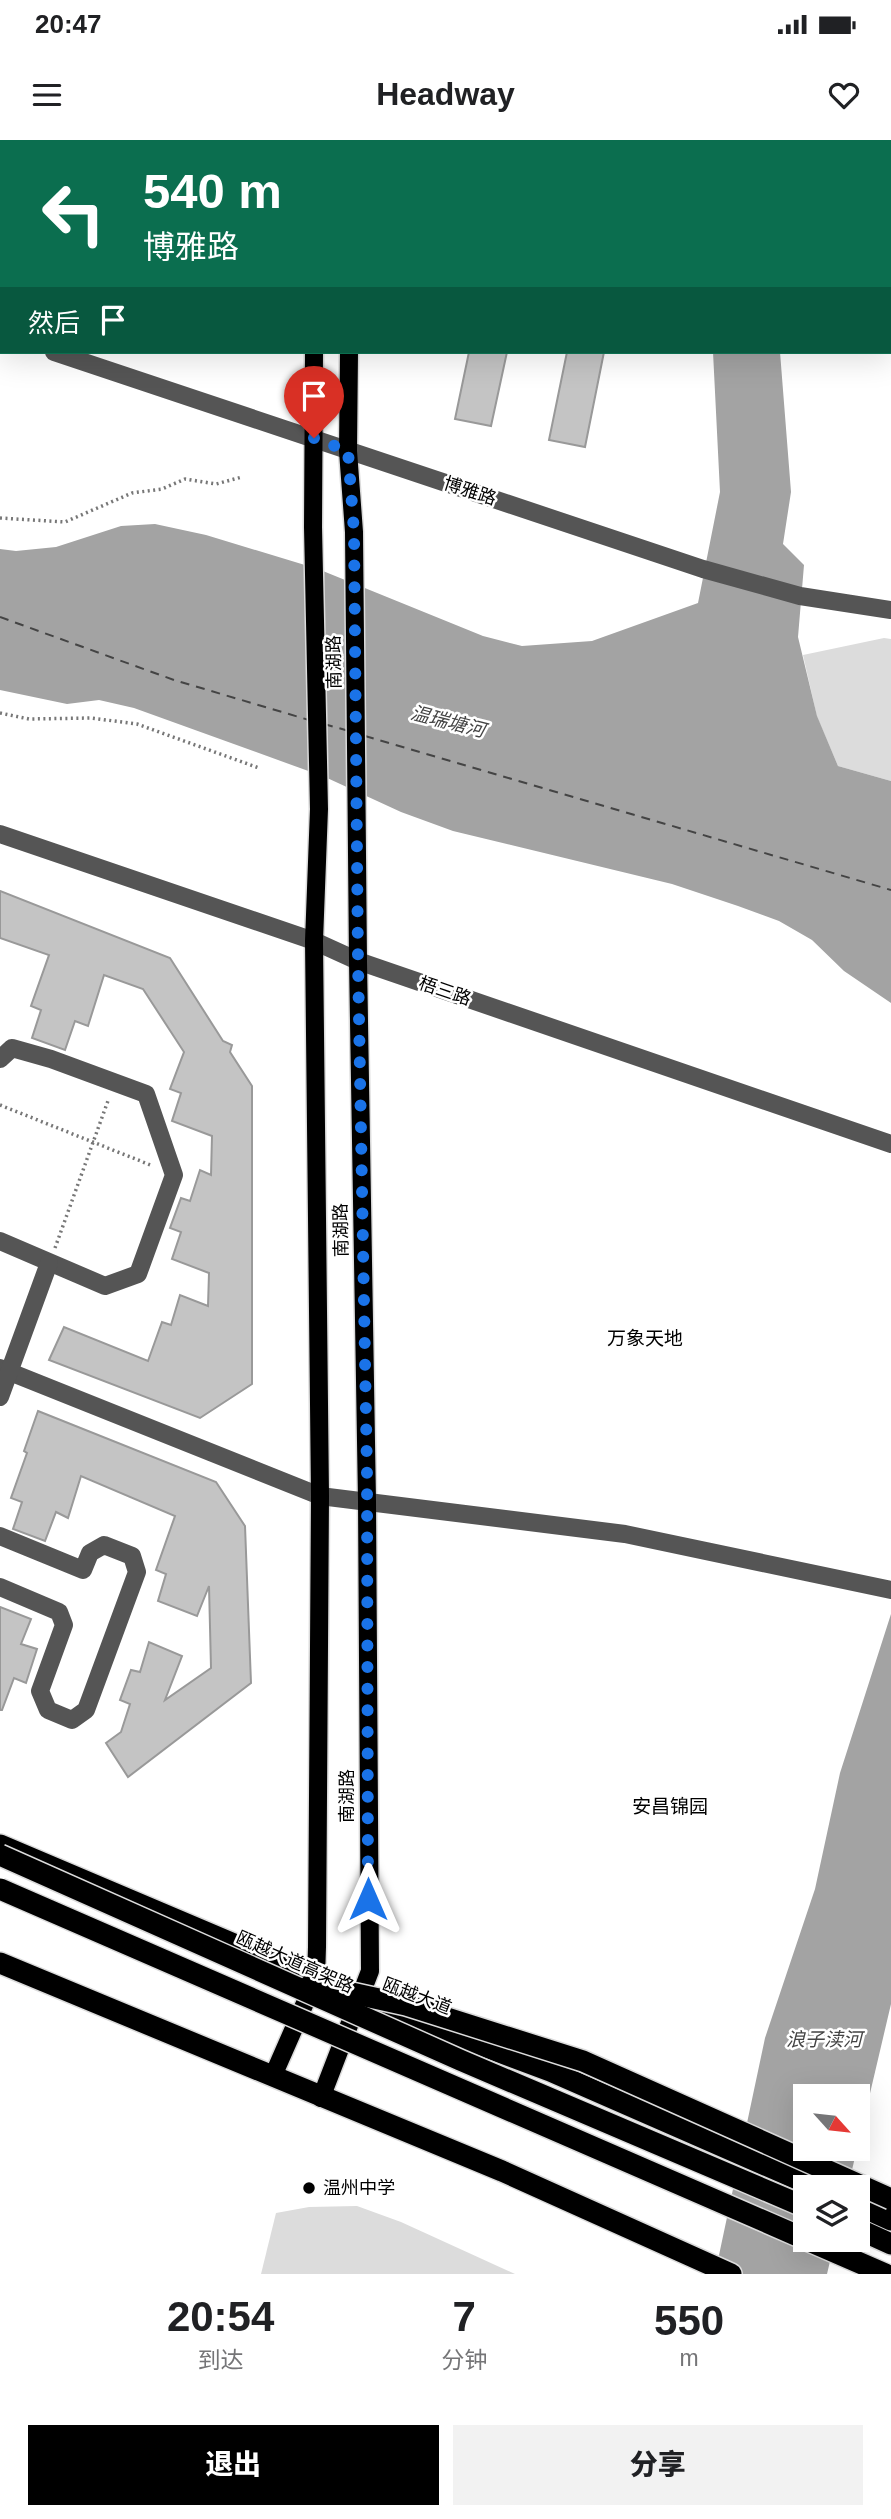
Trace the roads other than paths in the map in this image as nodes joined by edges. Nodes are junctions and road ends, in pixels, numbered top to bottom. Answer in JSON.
{"nodes":[{"id":1,"x":60,"y":354,"type":"edge"},
{"id":2,"x":314,"y":354,"type":"edge"},
{"id":3,"x":349,"y":354,"type":"edge"},
{"id":4,"x":314,"y":438,"type":"junction"},
{"id":5,"x":348,"y":451,"type":"junction"},
{"id":6,"x":891,"y":610,"type":"edge"},
{"id":7,"x":0,"y":834,"type":"edge"},
{"id":8,"x":314,"y":941,"type":"junction"},
{"id":9,"x":358,"y":961,"type":"junction"},
{"id":10,"x":0,"y":1059,"type":"edge"},
{"id":11,"x":891,"y":1144,"type":"edge"},
{"id":12,"x":0,"y":1241,"type":"edge"},
{"id":13,"x":49,"y":1262,"type":"junction"},
{"id":14,"x":4,"y":1370,"type":"edge"},
{"id":15,"x":0,"y":1397,"type":"edge"},
{"id":16,"x":320,"y":1496,"type":"junction"},
{"id":17,"x":367,"y":1501,"type":"junction"},
{"id":18,"x":0,"y":1536,"type":"edge"},
{"id":19,"x":0,"y":1587,"type":"edge"},
{"id":20,"x":885,"y":1588,"type":"edge"},
{"id":21,"x":0,"y":1845,"type":"edge"},
{"id":22,"x":0,"y":1855,"type":"edge"},
{"id":23,"x":0,"y":1889,"type":"edge"},
{"id":24,"x":0,"y":1963,"type":"edge"},
{"id":25,"x":264,"y":1973,"type":"junction"},
{"id":26,"x":316,"y":1978,"type":"junction"},
{"id":27,"x":359,"y":1998,"type":"junction"},
{"id":28,"x":273,"y":2076,"type":"junction"},
{"id":29,"x":321,"y":2098,"type":"junction"},
{"id":30,"x":793,"y":2177,"type":"edge"},
{"id":31,"x":891,"y":2200,"type":"edge"},
{"id":32,"x":793,"y":2202,"type":"edge"},
{"id":33,"x":793,"y":2234,"type":"edge"},
{"id":34,"x":870,"y":2234,"type":"edge"},
{"id":35,"x":891,"y":2244,"type":"edge"},
{"id":36,"x":834,"y":2252,"type":"edge"},
{"id":37,"x":731,"y":2274,"type":"edge"},
{"id":38,"x":885,"y":2274,"type":"edge"}],
"edges":[{"from":1,"to":4,"type":"street","name":"博雅路"},
{"from":2,"to":4,"type":"main road","name":"南湖路"},
{"from":3,"to":5,"type":"main road","name":"南湖路"},
{"from":4,"to":5,"type":"street","name":"博雅路"},
{"from":4,"to":8,"type":"main road","name":"南湖路"},
{"from":5,"to":6,"type":"street","name":"博雅路"},
{"from":5,"to":9,"type":"main road","name":"南湖路"},
{"from":7,"to":8,"type":"street","name":"梧三路"},
{"from":8,"to":9,"type":"street","name":"梧三路"},
{"from":8,"to":16,"type":"main road","name":"南湖路"},
{"from":9,"to":11,"type":"street","name":"梧三路"},
{"from":9,"to":17,"type":"main road","name":"南湖路"},
{"from":10,"to":13,"type":"street"},
{"from":12,"to":13,"type":"street"},
{"from":13,"to":14,"type":"street"},
{"from":14,"to":15,"type":"street"},
{"from":14,"to":16,"type":"street"},
{"from":16,"to":17,"type":"street"},
{"from":16,"to":26,"type":"main road","name":"南湖路"},
{"from":17,"to":20,"type":"street"},
{"from":17,"to":27,"type":"main road","name":"南湖路"},
{"from":18,"to":19,"type":"street"},
{"from":21,"to":26,"type":"highway","name":"瓯越大道"},
{"from":22,"to":25,"type":"highway","name":"瓯越大道高架路","bridge":true},
{"from":23,"to":33,"type":"highway","bridge":true},
{"from":24,"to":28,"type":"highway"},
{"from":25,"to":31,"type":"highway","bridge":true},
{"from":25,"to":32,"type":"highway","name":"瓯越大道高架路","bridge":true},
{"from":26,"to":27,"type":"highway","name":"瓯越大道"},
{"from":26,"to":28,"type":"main road","name":"南湖路"},
{"from":27,"to":29,"type":"main road","name":"南湖路"},
{"from":27,"to":30,"type":"highway","name":"瓯越大道"},
{"from":28,"to":29,"type":"highway"},
{"from":29,"to":37,"type":"highway"},
{"from":34,"to":35,"type":"highway"},
{"from":36,"to":38,"type":"highway"}]}
